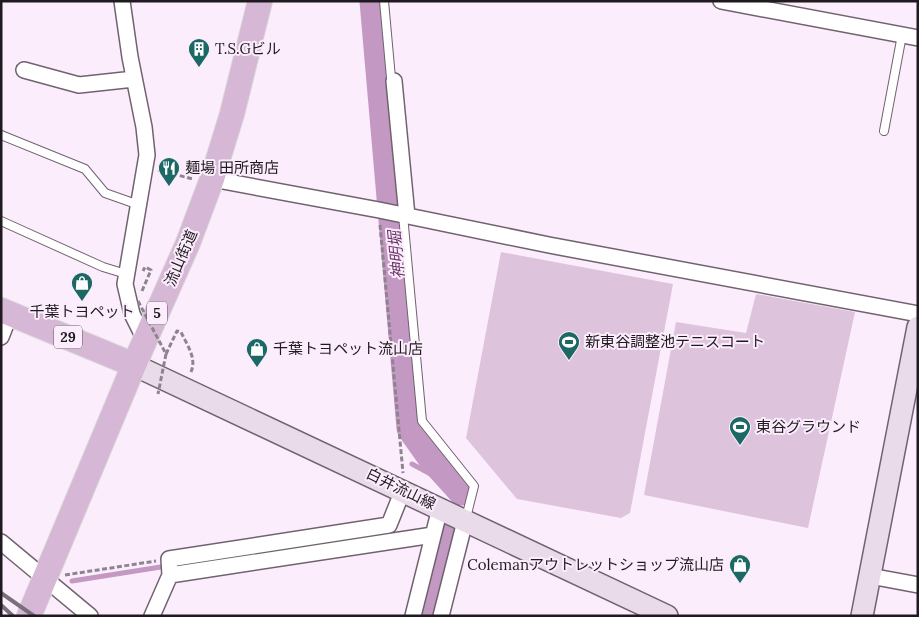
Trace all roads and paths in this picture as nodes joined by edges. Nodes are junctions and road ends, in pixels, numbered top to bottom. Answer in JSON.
{"nodes":[{"id":1,"x":122,"y":1,"type":"edge"},
{"id":2,"x":260,"y":1,"type":"edge"},
{"id":3,"x":384,"y":1,"type":"edge"},
{"id":4,"x":721,"y":1,"type":"edge"},
{"id":5,"x":902,"y":35,"type":"junction"},
{"id":6,"x":918,"y":38,"type":"edge"},
{"id":7,"x":24,"y":70,"type":"dead end"},
{"id":8,"x":134,"y":79,"type":"junction"},
{"id":9,"x":394,"y":80,"type":"joint"},
{"id":10,"x":884,"y":131,"type":"dead end"},
{"id":11,"x":1,"y":135,"type":"edge"},
{"id":12,"x":146,"y":166,"type":"junction"},
{"id":13,"x":211,"y":181,"type":"junction"},
{"id":14,"x":140,"y":206,"type":"junction"},
{"id":15,"x":379,"y":210,"type":"junction"},
{"id":16,"x":404,"y":215,"type":"junction"},
{"id":17,"x":1,"y":221,"type":"edge"},
{"id":18,"x":126,"y":274,"type":"junction"},
{"id":19,"x":142,"y":275,"type":"dead end"},
{"id":20,"x":6,"y":312,"type":"edge"},
{"id":21,"x":918,"y":314,"type":"edge"},
{"id":22,"x":918,"y":327,"type":"edge"},
{"id":23,"x":1,"y":337,"type":"edge"},
{"id":24,"x":145,"y":340,"type":"junction"},
{"id":25,"x":166,"y":354,"type":"junction"},
{"id":26,"x":134,"y":365,"type":"junction"},
{"id":27,"x":193,"y":368,"type":"dead end"},
{"id":28,"x":158,"y":394,"type":"dead end"},
{"id":29,"x":403,"y":481,"type":"junction"},
{"id":30,"x":440,"y":508,"type":"junction"},
{"id":31,"x":465,"y":521,"type":"junction"},
{"id":32,"x":433,"y":535,"type":"junction"},
{"id":33,"x":1,"y":542,"type":"edge"},
{"id":34,"x":168,"y":559,"type":"junction"},
{"id":35,"x":170,"y":575,"type":"junction"},
{"id":36,"x":870,"y":576,"type":"junction"},
{"id":37,"x":44,"y":579,"type":"junction"},
{"id":38,"x":918,"y":585,"type":"edge"},
{"id":39,"x":29,"y":616,"type":"edge"},
{"id":40,"x":90,"y":616,"type":"edge"},
{"id":41,"x":152,"y":616,"type":"edge"},
{"id":42,"x":413,"y":616,"type":"edge"},
{"id":43,"x":441,"y":616,"type":"edge"},
{"id":44,"x":667,"y":616,"type":"edge"},
{"id":45,"x":862,"y":616,"type":"edge"}],
"edges":[{"from":1,"to":8,"type":"street"},
{"from":2,"to":13,"type":"main road","name":"流山街道","number":"5"},
{"from":3,"to":9,"type":"lane"},
{"from":4,"to":5,"type":"street"},
{"from":5,"to":6,"type":"street"},
{"from":5,"to":10,"type":"lane"},
{"from":7,"to":8,"type":"street"},
{"from":8,"to":12,"type":"street"},
{"from":9,"to":16,"type":"street"},
{"from":11,"to":14,"type":"lane"},
{"from":12,"to":13,"type":"path"},
{"from":12,"to":14,"type":"street"},
{"from":13,"to":15,"type":"street"},
{"from":13,"to":24,"type":"main road","name":"流山街道","number":"5"},
{"from":14,"to":18,"type":"street"},
{"from":15,"to":16,"type":"street"},
{"from":15,"to":29,"type":"path"},
{"from":16,"to":21,"type":"street"},
{"from":16,"to":31,"type":"lane"},
{"from":17,"to":18,"type":"lane"},
{"from":18,"to":24,"type":"street"},
{"from":19,"to":25,"type":"path","bridge":true},
{"from":20,"to":23,"type":"street"},
{"from":20,"to":26,"type":"main road","number":"29"},
{"from":22,"to":36,"type":"main road"},
{"from":24,"to":26,"type":"main road","name":"流山街道","number":"5"},
{"from":25,"to":27,"type":"path"},
{"from":25,"to":28,"type":"path","bridge":true},
{"from":26,"to":29,"type":"main road","name":"白井流山線"},
{"from":26,"to":37,"type":"main road","name":"流山街道","number":"5"},
{"from":29,"to":30,"type":"main road","name":"白井流山線"},
{"from":29,"to":34,"type":"street"},
{"from":30,"to":31,"type":"main road","name":"白井流山線"},
{"from":30,"to":32,"type":"street"},
{"from":31,"to":43,"type":"street"},
{"from":31,"to":44,"type":"main road","name":"白井流山線"},
{"from":32,"to":35,"type":"street"},
{"from":32,"to":42,"type":"street"},
{"from":33,"to":37,"type":"street"},
{"from":34,"to":35,"type":"street"},
{"from":34,"to":37,"type":"path"},
{"from":35,"to":41,"type":"street"},
{"from":36,"to":38,"type":"street"},
{"from":36,"to":45,"type":"main road"},
{"from":37,"to":39,"type":"main road","name":"流山街道","number":"5"},
{"from":37,"to":40,"type":"street"}]}
